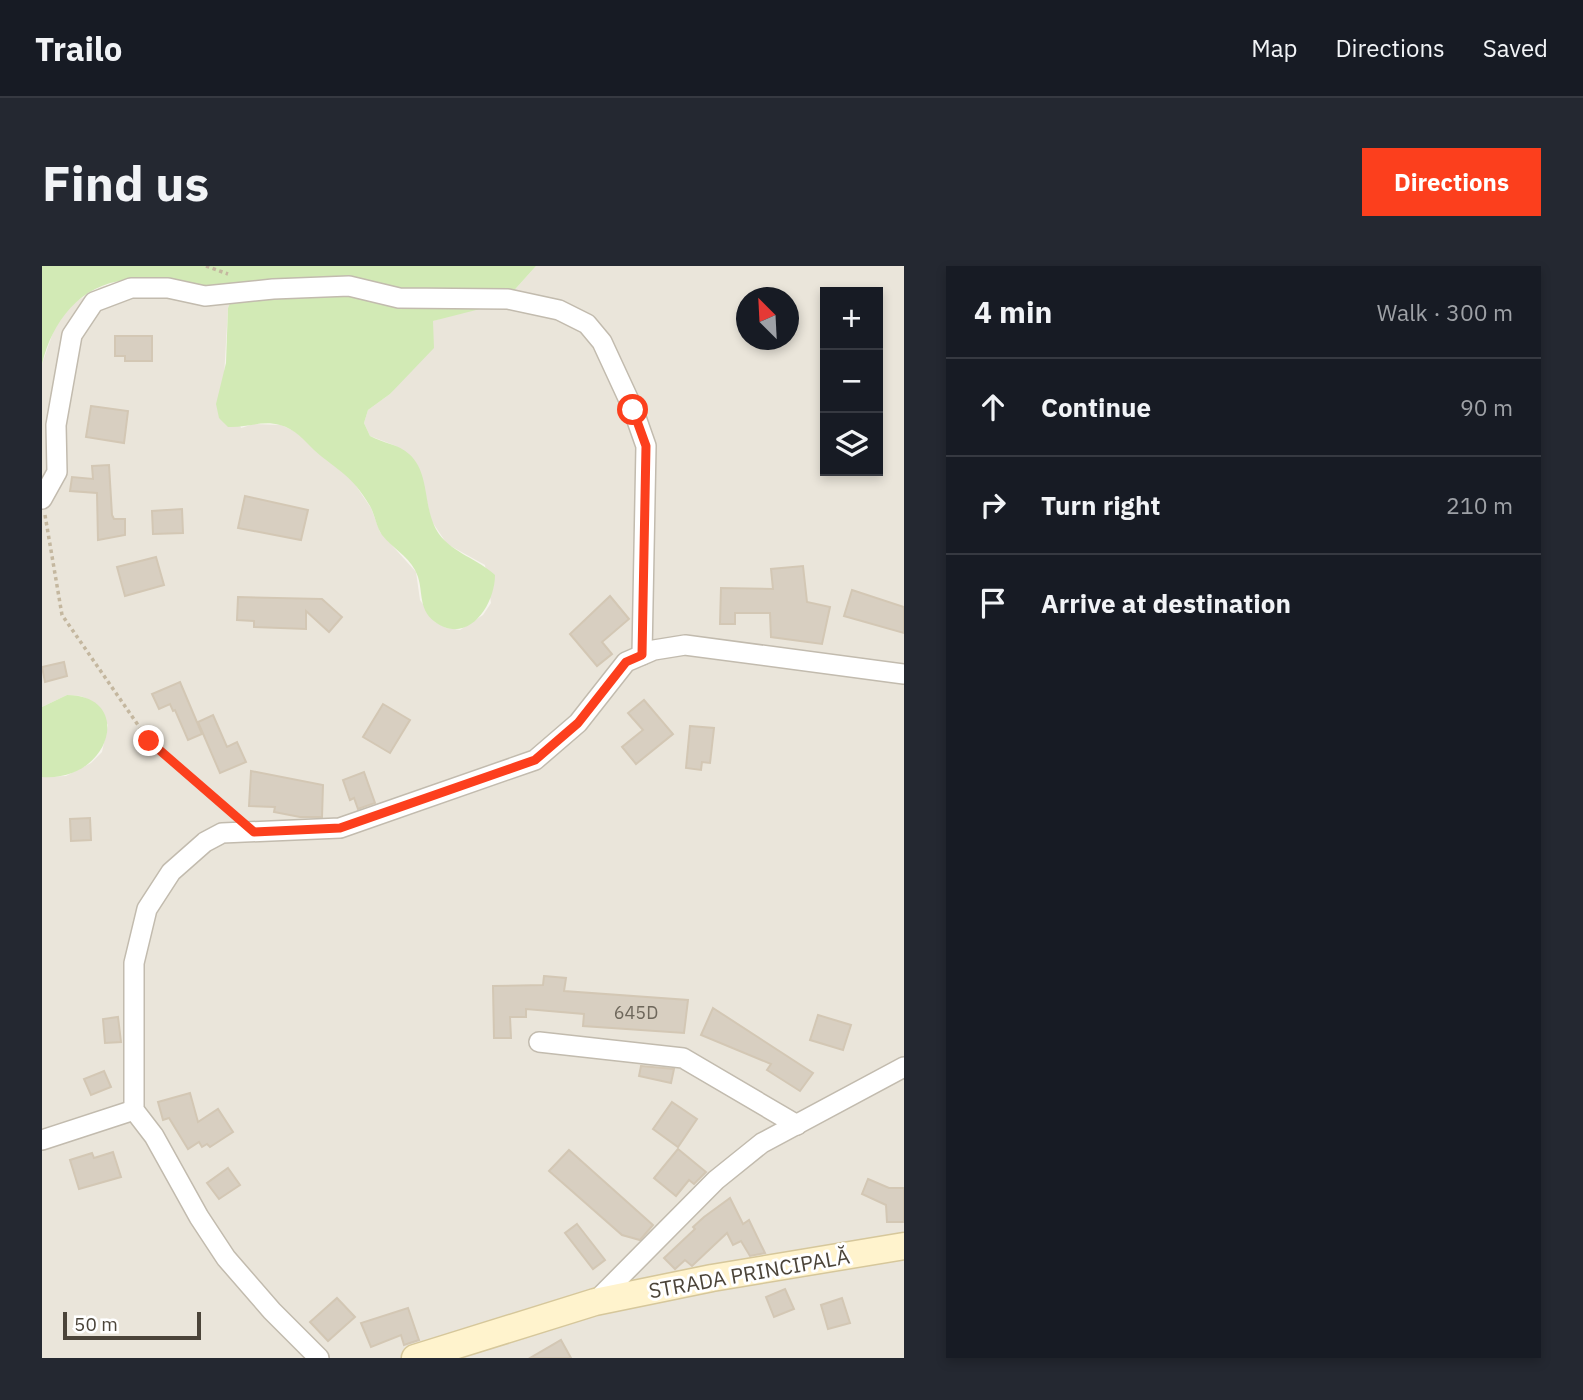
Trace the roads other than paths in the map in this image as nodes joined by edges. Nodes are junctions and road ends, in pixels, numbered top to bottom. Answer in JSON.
{"nodes":[{"id":1,"x":42,"y":499,"type":"edge"},
{"id":2,"x":642,"y":655,"type":"junction"},
{"id":3,"x":904,"y":674,"type":"edge"},
{"id":4,"x":539,"y":1042,"type":"dead end"},
{"id":5,"x":904,"y":1068,"type":"edge"},
{"id":6,"x":134,"y":1110,"type":"junction"},
{"id":7,"x":797,"y":1125,"type":"junction"},
{"id":8,"x":42,"y":1140,"type":"edge"},
{"id":9,"x":904,"y":1246,"type":"edge"},
{"id":10,"x":595,"y":1302,"type":"junction"},
{"id":11,"x":319,"y":1358,"type":"edge"},
{"id":12,"x":415,"y":1358,"type":"edge"}],
"edges":[{"from":1,"to":2,"type":"street"},
{"from":2,"to":3,"type":"street"},
{"from":2,"to":6,"type":"street"},
{"from":4,"to":7,"type":"street"},
{"from":5,"to":7,"type":"street","name":"STRADA PRINCIPALĂ"},
{"from":6,"to":8,"type":"street"},
{"from":6,"to":11,"type":"street"},
{"from":7,"to":10,"type":"street","name":"STRADA PRINCIPALĂ"},
{"from":9,"to":10,"type":"street","name":"STRADA PRINCIPALĂ"},
{"from":10,"to":12,"type":"street","name":"STRADA PRINCIPALĂ"}]}
